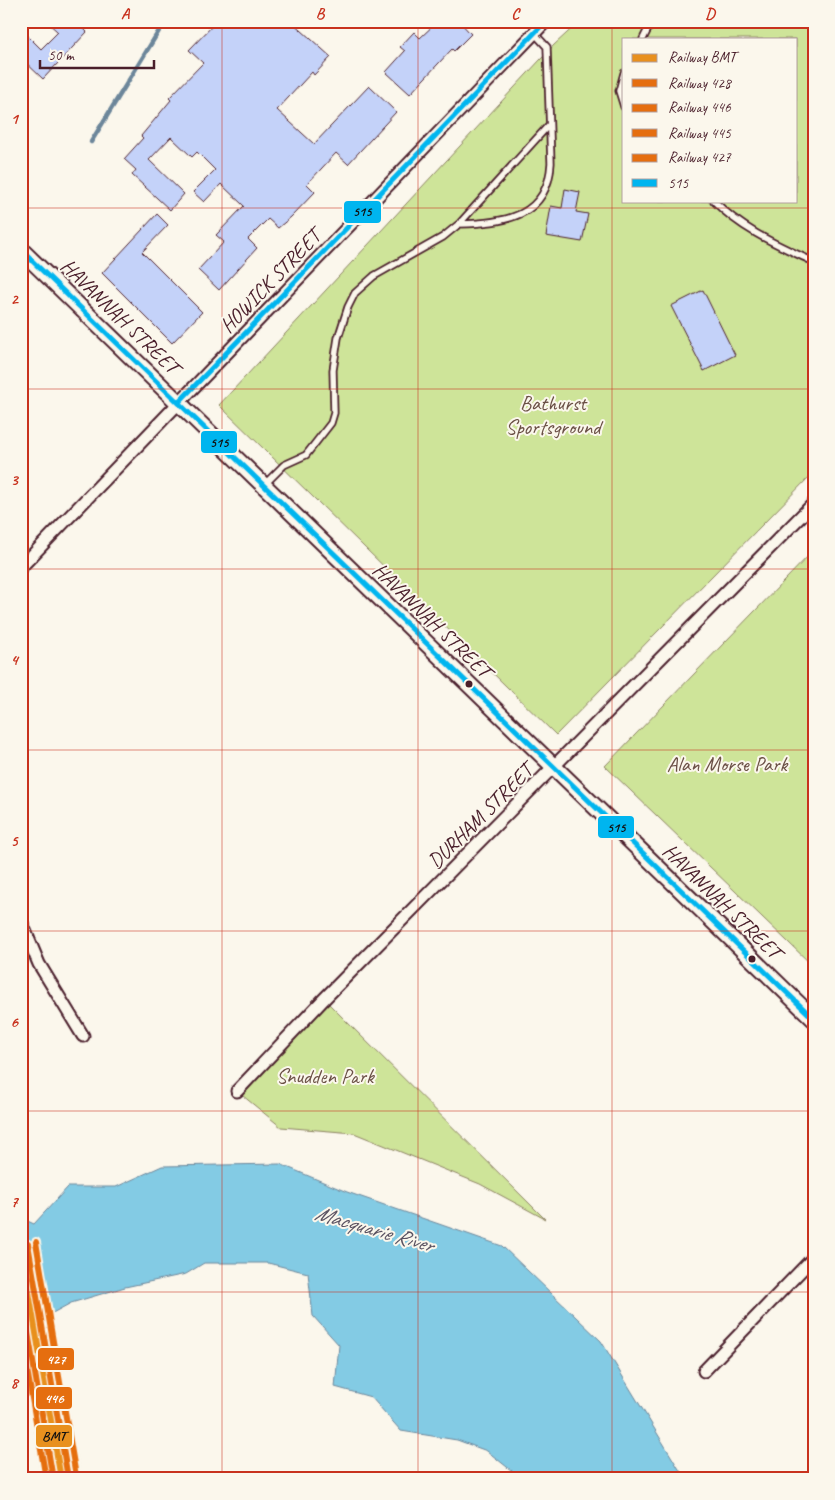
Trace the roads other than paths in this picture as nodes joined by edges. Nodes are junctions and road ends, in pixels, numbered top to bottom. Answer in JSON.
{"nodes":[{"id":1,"x":546,"y":21,"type":"edge"},
{"id":2,"x":652,"y":21,"type":"edge"},
{"id":3,"x":534,"y":34,"type":"junction"},
{"id":4,"x":644,"y":38,"type":"edge"},
{"id":5,"x":622,"y":80,"type":"edge"},
{"id":6,"x":622,"y":101,"type":"edge"},
{"id":7,"x":548,"y":126,"type":"junction"},
{"id":8,"x":715,"y":202,"type":"edge"},
{"id":9,"x":459,"y":224,"type":"junction"},
{"id":10,"x":21,"y":250,"type":"edge"},
{"id":11,"x":814,"y":262,"type":"edge"},
{"id":12,"x":179,"y":402,"type":"junction"},
{"id":13,"x":264,"y":485,"type":"junction"},
{"id":14,"x":814,"y":503,"type":"edge"},
{"id":15,"x":21,"y":567,"type":"edge"},
{"id":16,"x":554,"y":768,"type":"junction"},
{"id":17,"x":21,"y":922,"type":"edge"},
{"id":18,"x":814,"y":1019,"type":"edge"},
{"id":19,"x":83,"y":1036,"type":"dead end"},
{"id":20,"x":237,"y":1091,"type":"dead end"},
{"id":21,"x":814,"y":1257,"type":"edge"},
{"id":22,"x":704,"y":1371,"type":"dead end"}],
"edges":[{"from":1,"to":3,"type":"street","name":"HOWICK STREET"},
{"from":2,"to":4,"type":"lane"},
{"from":3,"to":7,"type":"lane"},
{"from":3,"to":12,"type":"street","name":"HOWICK STREET"},
{"from":5,"to":6,"type":"lane"},
{"from":7,"to":9,"type":"lane"},
{"from":7,"to":9,"type":"lane"},
{"from":8,"to":11,"type":"lane"},
{"from":9,"to":13,"type":"lane"},
{"from":10,"to":12,"type":"street","name":"HAVANNAH STREET"},
{"from":12,"to":13,"type":"street","name":"HAVANNAH STREET"},
{"from":12,"to":15,"type":"street","name":"HOWICK STREET"},
{"from":13,"to":16,"type":"street","name":"HAVANNAH STREET"},
{"from":14,"to":16,"type":"street","name":"DURHAM STREET"},
{"from":16,"to":18,"type":"street","name":"HAVANNAH STREET"},
{"from":16,"to":20,"type":"street","name":"DURHAM STREET"},
{"from":17,"to":19,"type":"street"},
{"from":21,"to":22,"type":"street"}]}
